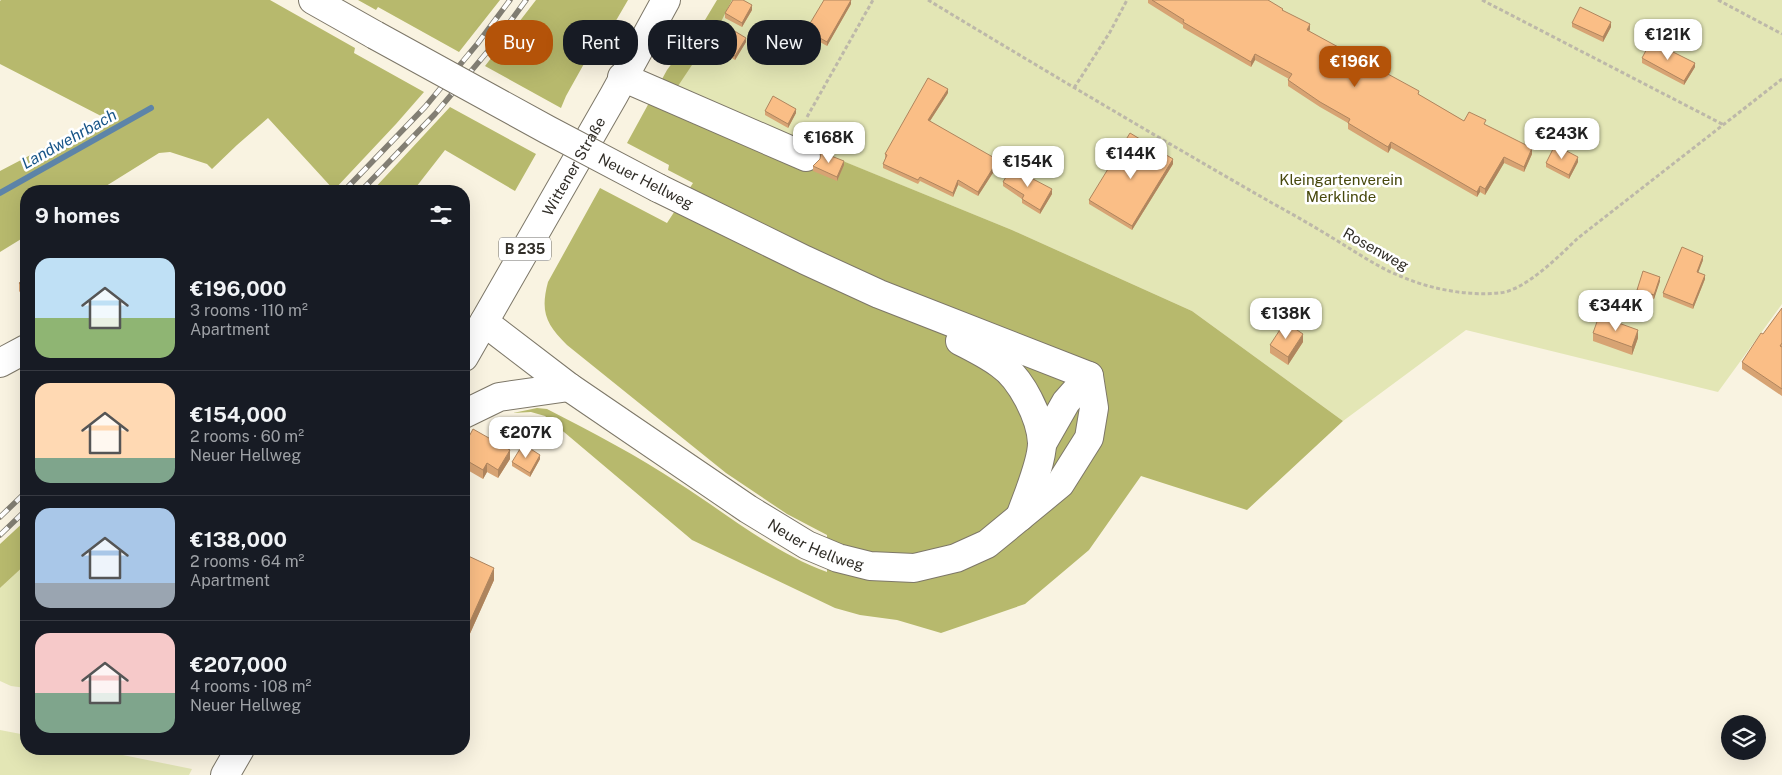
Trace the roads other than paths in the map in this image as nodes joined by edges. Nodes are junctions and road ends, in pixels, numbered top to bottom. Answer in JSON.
{"nodes":[{"id":1,"x":314,"y":0,"type":"edge"},
{"id":2,"x":666,"y":0,"type":"edge"},
{"id":3,"x":622,"y":77,"type":"junction"},
{"id":4,"x":806,"y":157,"type":"dead end"},
{"id":5,"x":879,"y":294,"type":"junction"},
{"id":6,"x":484,"y":322,"type":"junction"},
{"id":7,"x":470,"y":346,"type":"edge"},
{"id":8,"x":20,"y":352,"type":"edge"},
{"id":9,"x":0,"y":363,"type":"edge"},
{"id":10,"x":1089,"y":376,"type":"junction"},
{"id":11,"x":569,"y":387,"type":"junction"},
{"id":12,"x":470,"y":411,"type":"edge"},
{"id":13,"x":1042,"y":444,"type":"junction"},
{"id":14,"x":1020,"y":518,"type":"junction"},
{"id":15,"x":237,"y":755,"type":"edge"},
{"id":16,"x":225,"y":775,"type":"edge"}],
"edges":[{"from":1,"to":5,"type":"main road","name":"Neuer Hellweg","bridge":true},
{"from":2,"to":3,"type":"main road","name":"Wittener Straße","number":"B 235"},
{"from":3,"to":4,"type":"main road"},
{"from":3,"to":6,"type":"main road","name":"Wittener Straße","number":"B 235"},
{"from":5,"to":10,"type":"main road","name":"Neuer Hellweg"},
{"from":5,"to":13,"type":"main road","name":"Neuer Hellweg"},
{"from":6,"to":7,"type":"main road","name":"Wittener Straße","number":"B 235"},
{"from":6,"to":11,"type":"main road","name":"Neuer Hellweg"},
{"from":8,"to":9,"type":"main road"},
{"from":10,"to":13,"type":"main road"},
{"from":10,"to":14,"type":"main road","name":"Neuer Hellweg"},
{"from":11,"to":12,"type":"main road"},
{"from":11,"to":14,"type":"main road","name":"Neuer Hellweg"},
{"from":13,"to":14,"type":"main road","name":"Neuer Hellweg"},
{"from":15,"to":16,"type":"main road"}]}
